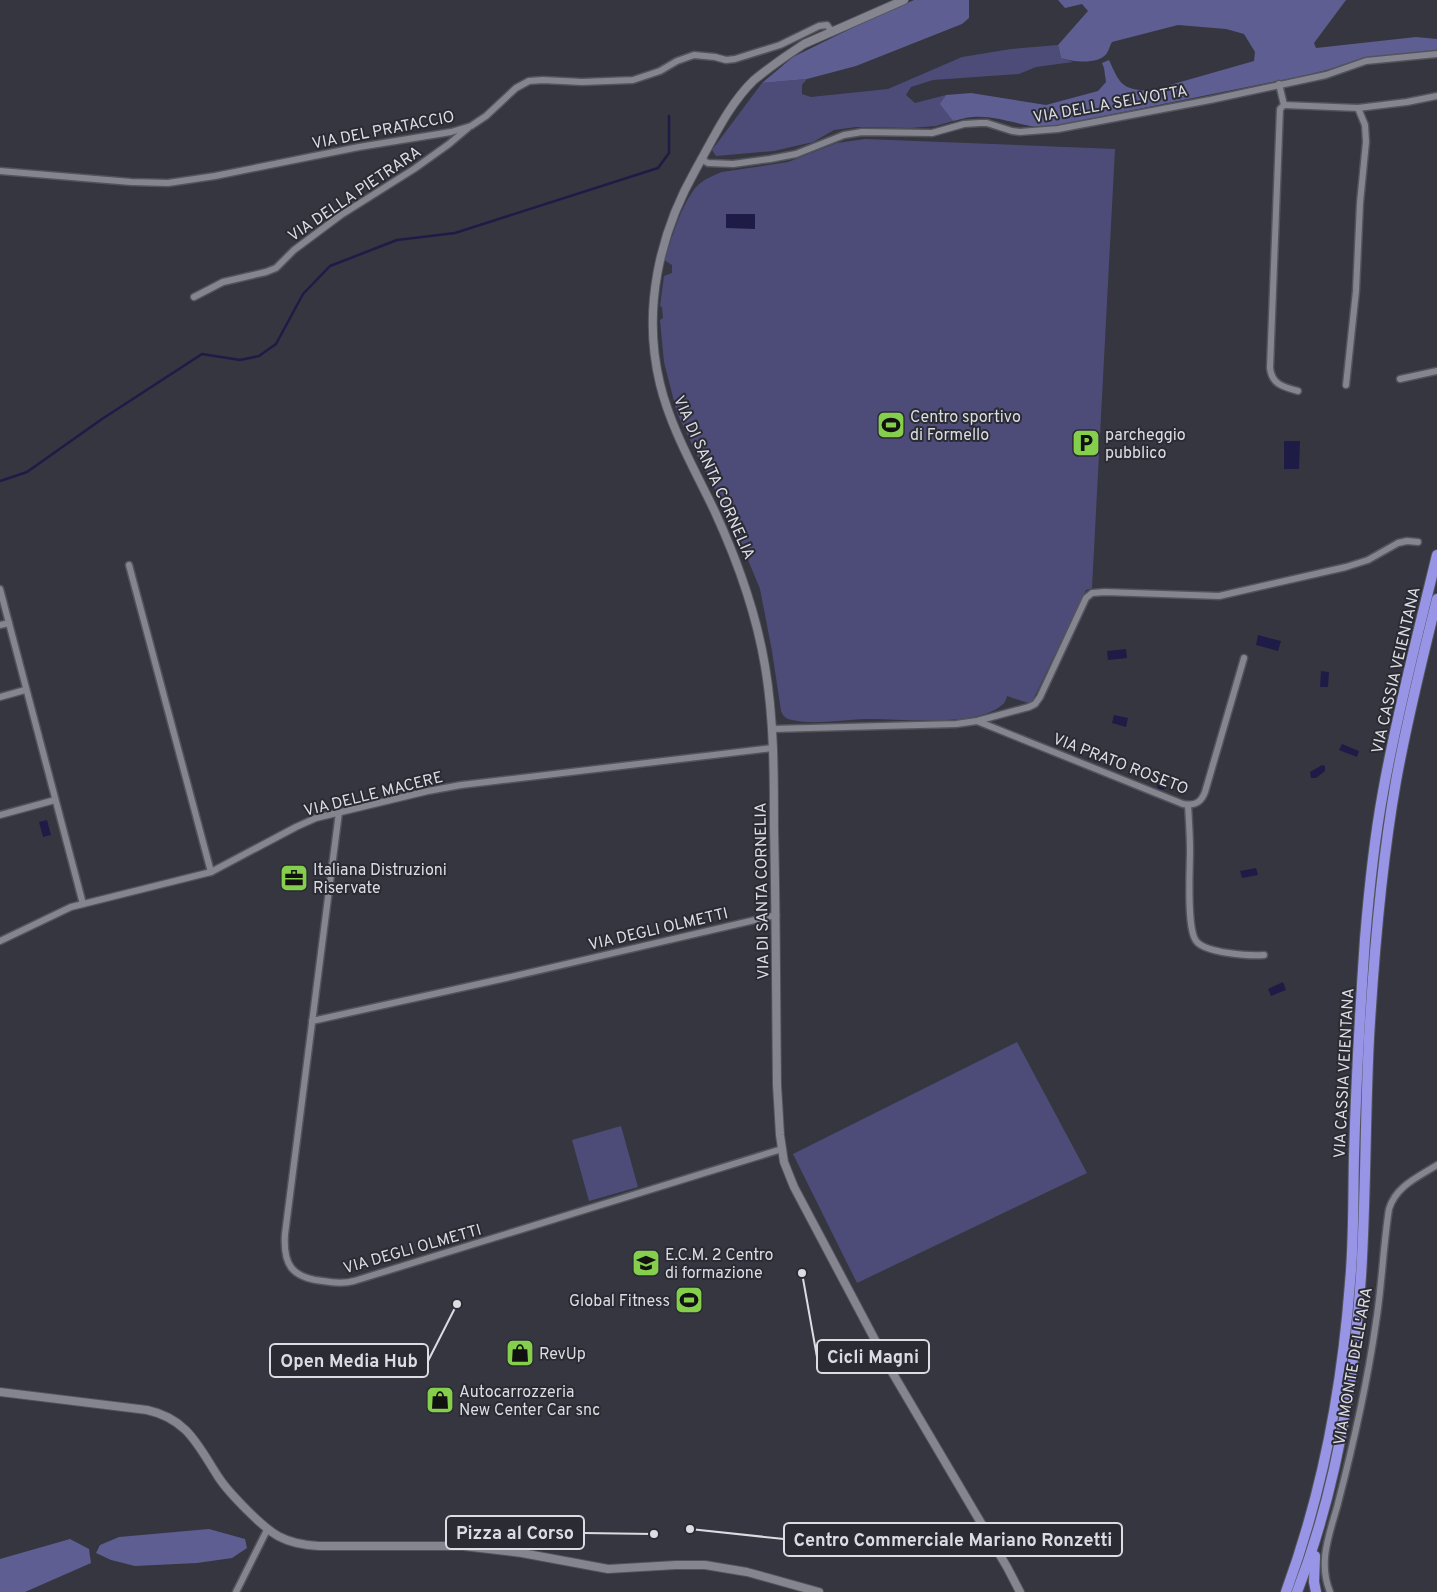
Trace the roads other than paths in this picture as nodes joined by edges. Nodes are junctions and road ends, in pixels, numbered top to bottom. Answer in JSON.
{"nodes":[{"id":1,"x":904,"y":0,"type":"edge"},
{"id":2,"x":832,"y":32,"type":"junction"},
{"id":3,"x":1437,"y":54,"type":"edge"},
{"id":4,"x":1279,"y":84,"type":"junction"},
{"id":5,"x":1437,"y":96,"type":"edge"},
{"id":6,"x":1284,"y":105,"type":"junction"},
{"id":7,"x":1358,"y":108,"type":"junction"},
{"id":8,"x":471,"y":126,"type":"junction"},
{"id":9,"x":701,"y":159,"type":"junction"},
{"id":10,"x":0,"y":171,"type":"edge"},
{"id":11,"x":194,"y":297,"type":"dead end"},
{"id":12,"x":1437,"y":371,"type":"edge"},
{"id":13,"x":1400,"y":379,"type":"dead end"},
{"id":14,"x":1346,"y":385,"type":"dead end"},
{"id":15,"x":1298,"y":390,"type":"dead end"},
{"id":16,"x":1418,"y":542,"type":"dead end"},
{"id":17,"x":1437,"y":556,"type":"edge"},
{"id":18,"x":130,"y":566,"type":"dead end"},
{"id":19,"x":0,"y":589,"type":"edge"},
{"id":20,"x":1437,"y":599,"type":"edge"},
{"id":21,"x":8,"y":623,"type":"junction"},
{"id":22,"x":0,"y":625,"type":"edge"},
{"id":23,"x":1244,"y":658,"type":"dead end"},
{"id":24,"x":25,"y":690,"type":"junction"},
{"id":25,"x":0,"y":697,"type":"edge"},
{"id":26,"x":977,"y":721,"type":"junction"},
{"id":27,"x":772,"y":729,"type":"junction"},
{"id":28,"x":773,"y":748,"type":"junction"},
{"id":29,"x":55,"y":800,"type":"junction"},
{"id":30,"x":1188,"y":805,"type":"junction"},
{"id":31,"x":339,"y":812,"type":"junction"},
{"id":32,"x":0,"y":815,"type":"edge"},
{"id":33,"x":211,"y":872,"type":"junction"},
{"id":34,"x":83,"y":904,"type":"junction"},
{"id":35,"x":776,"y":915,"type":"junction"},
{"id":36,"x":0,"y":941,"type":"edge"},
{"id":37,"x":1264,"y":955,"type":"dead end"},
{"id":38,"x":312,"y":1021,"type":"junction"},
{"id":39,"x":782,"y":1150,"type":"junction"},
{"id":40,"x":1437,"y":1165,"type":"edge"},
{"id":41,"x":0,"y":1392,"type":"edge"},
{"id":42,"x":1320,"y":1527,"type":"junction"},
{"id":43,"x":267,"y":1530,"type":"junction"},
{"id":44,"x":236,"y":1592,"type":"edge"},
{"id":45,"x":818,"y":1592,"type":"edge"},
{"id":46,"x":1020,"y":1592,"type":"edge"},
{"id":47,"x":1286,"y":1592,"type":"edge"},
{"id":48,"x":1297,"y":1592,"type":"edge"},
{"id":49,"x":1316,"y":1592,"type":"edge"},
{"id":50,"x":1330,"y":1592,"type":"edge"}],
"edges":[{"from":1,"to":2,"type":"street"},
{"from":2,"to":8,"type":"street","name":"VIA DEL PRATACCIO"},
{"from":2,"to":9,"type":"street","name":"VIA DI SANTA CORNELIA"},
{"from":3,"to":4,"type":"street","name":"VIA DELLA SELVOTTA"},
{"from":4,"to":6,"type":"street"},
{"from":4,"to":9,"type":"street","name":"VIA DELLA SELVOTTA"},
{"from":5,"to":7,"type":"street"},
{"from":6,"to":7,"type":"street"},
{"from":6,"to":15,"type":"street"},
{"from":7,"to":14,"type":"street"},
{"from":8,"to":10,"type":"street","name":"VIA DEL PRATACCIO"},
{"from":8,"to":11,"type":"street","name":"VIA DELLA PIETRARA"},
{"from":9,"to":27,"type":"street","name":"VIA DI SANTA CORNELIA"},
{"from":12,"to":13,"type":"street"},
{"from":16,"to":26,"type":"street","name":"VIA PRATO ROSETO"},
{"from":17,"to":47,"type":"highway","name":"VIA CASSIA VEIENTANA"},
{"from":18,"to":33,"type":"street"},
{"from":19,"to":21,"type":"street"},
{"from":20,"to":42,"type":"highway","name":"VIA CASSIA VEIENTANA"},
{"from":21,"to":22,"type":"street"},
{"from":21,"to":24,"type":"street"},
{"from":23,"to":30,"type":"street","name":"VIA PRATO ROSETO"},
{"from":24,"to":25,"type":"street"},
{"from":24,"to":29,"type":"street"},
{"from":26,"to":27,"type":"street","name":"VIA PRATO ROSETO"},
{"from":26,"to":30,"type":"street","name":"VIA PRATO ROSETO"},
{"from":27,"to":28,"type":"street","name":"VIA DI SANTA CORNELIA"},
{"from":28,"to":31,"type":"street","name":"VIA DELLE MACERE"},
{"from":28,"to":35,"type":"street","name":"VIA DI SANTA CORNELIA"},
{"from":29,"to":32,"type":"street"},
{"from":29,"to":34,"type":"street"},
{"from":30,"to":37,"type":"street"},
{"from":31,"to":33,"type":"street","name":"VIA DELLE MACERE"},
{"from":31,"to":38,"type":"street","name":"VIA DEGLI OLMETTI"},
{"from":33,"to":34,"type":"street","name":"VIA DELLE MACERE"},
{"from":34,"to":36,"type":"street","name":"VIA DELLE MACERE"},
{"from":35,"to":38,"type":"street","name":"VIA DEGLI OLMETTI"},
{"from":35,"to":39,"type":"street","name":"VIA DI SANTA CORNELIA"},
{"from":38,"to":39,"type":"street","name":"VIA DEGLI OLMETTI"},
{"from":39,"to":46,"type":"street","name":"VIA DI SANTA CORNELIA"},
{"from":40,"to":50,"type":"street","name":"VIA MONTE DELL'ARA"},
{"from":41,"to":43,"type":"street"},
{"from":42,"to":48,"type":"highway","name":"VIA CASSIA VEIENTANA"},
{"from":42,"to":49,"type":"highway"},
{"from":43,"to":44,"type":"street"},
{"from":43,"to":45,"type":"street"}]}
